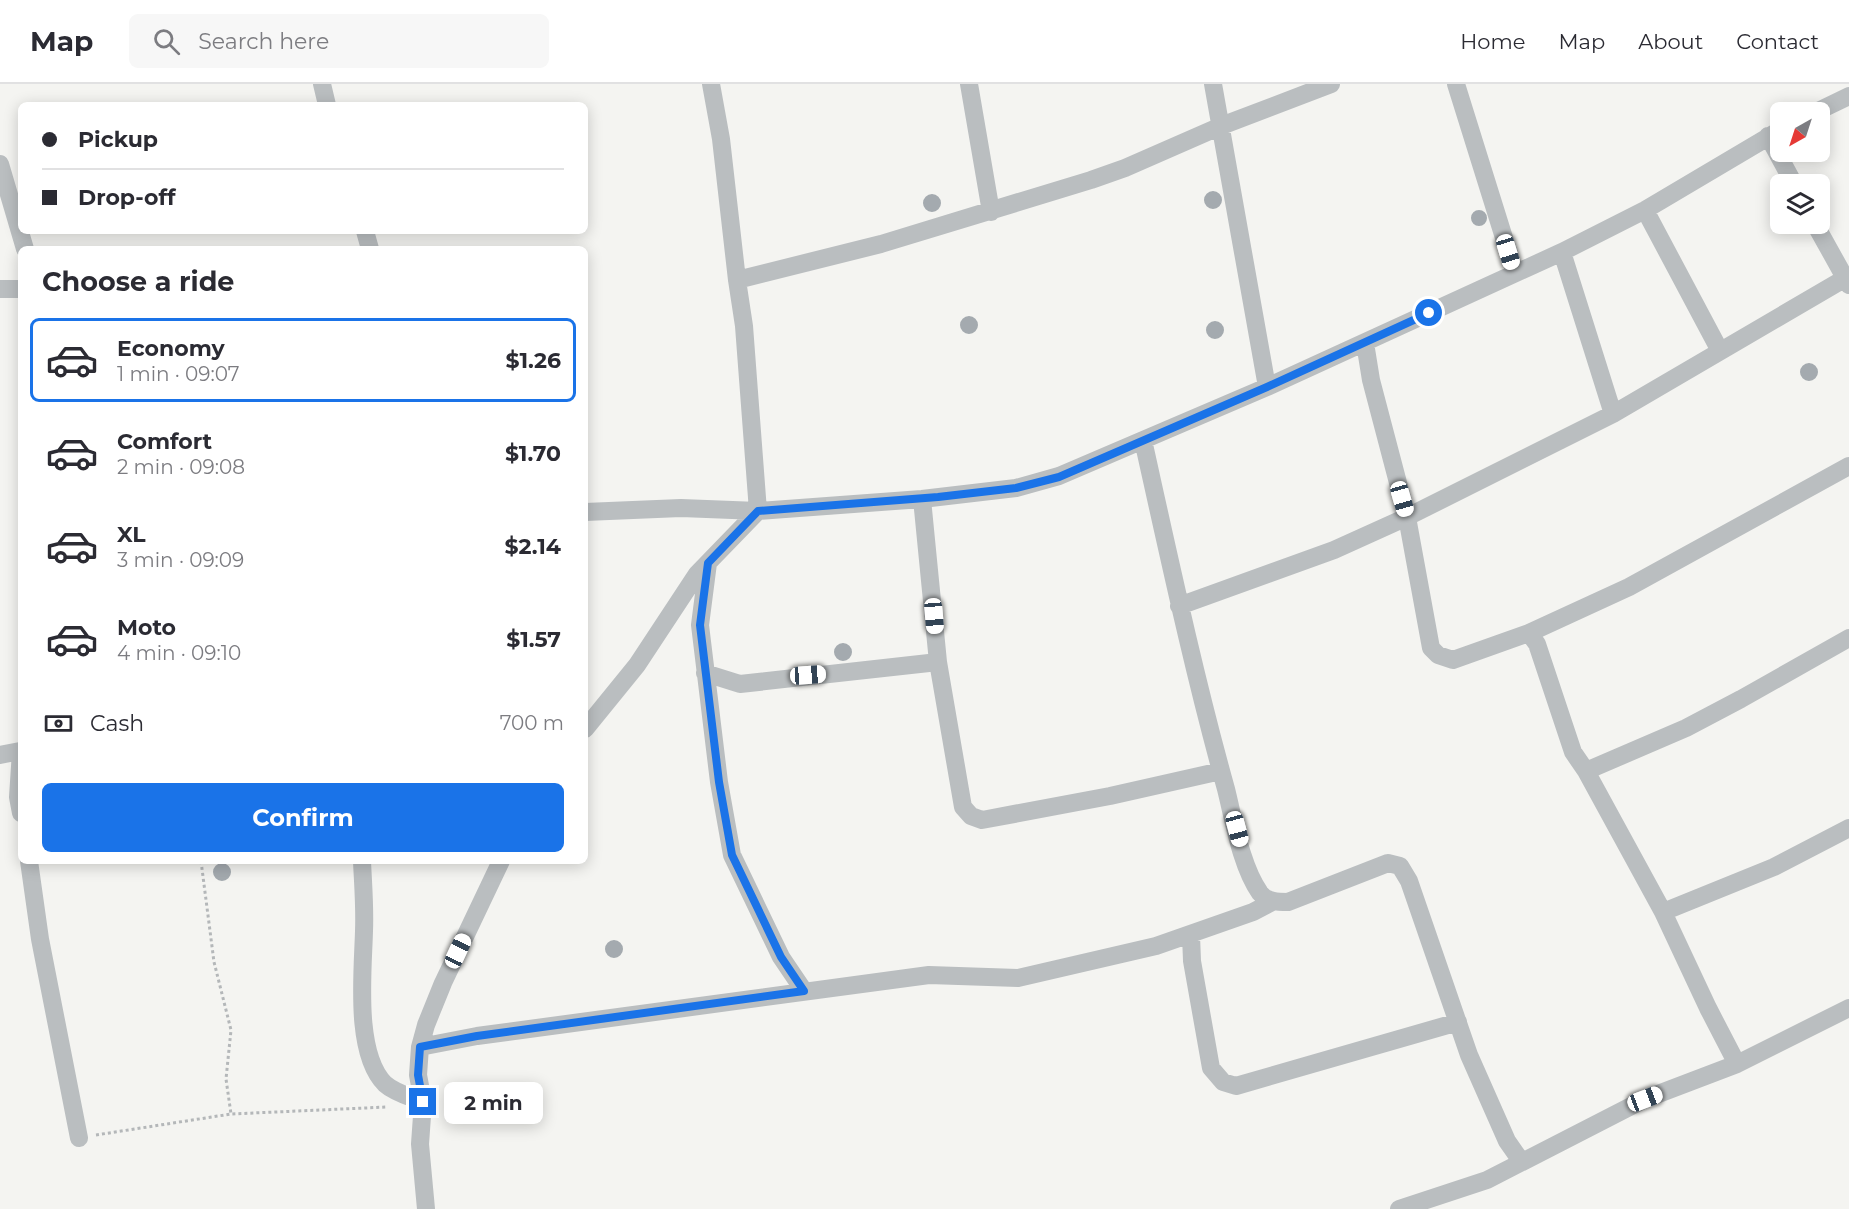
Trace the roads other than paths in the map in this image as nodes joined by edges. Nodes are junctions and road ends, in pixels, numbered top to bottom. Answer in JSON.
{"nodes":[{"id":1,"x":322,"y":84,"type":"edge"},
{"id":2,"x":711,"y":84,"type":"edge"},
{"id":3,"x":969,"y":84,"type":"edge"},
{"id":4,"x":1213,"y":84,"type":"edge"},
{"id":5,"x":1331,"y":84,"type":"edge"},
{"id":6,"x":1456,"y":84,"type":"edge"},
{"id":7,"x":1849,"y":96,"type":"edge"},
{"id":8,"x":326,"y":102,"type":"edge"},
{"id":9,"x":1830,"y":105,"type":"edge"},
{"id":10,"x":1221,"y":126,"type":"junction"},
{"id":11,"x":1770,"y":135,"type":"edge"},
{"id":12,"x":0,"y":164,"type":"edge"},
{"id":13,"x":1645,"y":210,"type":"junction"},
{"id":14,"x":991,"y":212,"type":"junction"},
{"id":15,"x":18,"y":225,"type":"edge"},
{"id":16,"x":1821,"y":234,"type":"edge"},
{"id":17,"x":1562,"y":252,"type":"junction"},
{"id":18,"x":1515,"y":273,"type":"junction"},
{"id":19,"x":736,"y":280,"type":"junction"},
{"id":20,"x":1848,"y":280,"type":"edge"},
{"id":21,"x":0,"y":289,"type":"edge"},
{"id":22,"x":18,"y":289,"type":"edge"},
{"id":23,"x":1365,"y":343,"type":"junction"},
{"id":24,"x":1720,"y":351,"type":"junction"},
{"id":25,"x":1267,"y":387,"type":"junction"},
{"id":26,"x":1613,"y":414,"type":"junction"},
{"id":27,"x":1143,"y":440,"type":"junction"},
{"id":28,"x":1849,"y":466,"type":"edge"},
{"id":29,"x":922,"y":499,"type":"junction"},
{"id":30,"x":758,"y":511,"type":"junction"},
{"id":31,"x":588,"y":512,"type":"edge"},
{"id":32,"x":1407,"y":517,"type":"junction"},
{"id":33,"x":708,"y":563,"type":"junction"},
{"id":34,"x":1179,"y":606,"type":"junction"},
{"id":35,"x":1529,"y":633,"type":"junction"},
{"id":36,"x":1849,"y":638,"type":"edge"},
{"id":37,"x":938,"y":662,"type":"junction"},
{"id":38,"x":705,"y":674,"type":"junction"},
{"id":39,"x":588,"y":725,"type":"edge"},
{"id":40,"x":18,"y":752,"type":"edge"},
{"id":41,"x":0,"y":755,"type":"edge"},
{"id":42,"x":1221,"y":771,"type":"junction"},
{"id":43,"x":1586,"y":771,"type":"junction"},
{"id":44,"x":1849,"y":828,"type":"edge"},
{"id":45,"x":29,"y":864,"type":"edge"},
{"id":46,"x":362,"y":864,"type":"edge"},
{"id":47,"x":500,"y":864,"type":"edge"},
{"id":48,"x":1272,"y":902,"type":"junction"},
{"id":49,"x":1663,"y":912,"type":"junction"},
{"id":50,"x":1191,"y":935,"type":"junction"},
{"id":51,"x":804,"y":991,"type":"junction"},
{"id":52,"x":1849,"y":1008,"type":"edge"},
{"id":53,"x":1458,"y":1022,"type":"junction"},
{"id":54,"x":420,"y":1047,"type":"junction"},
{"id":55,"x":1737,"y":1064,"type":"junction"},
{"id":56,"x":423,"y":1102,"type":"junction"},
{"id":57,"x":79,"y":1138,"type":"road end"},
{"id":58,"x":1521,"y":1161,"type":"junction"},
{"id":59,"x":426,"y":1209,"type":"edge"},
{"id":60,"x":1399,"y":1209,"type":"edge"}],
"edges":[{"from":1,"to":8,"type":"street"},
{"from":2,"to":19,"type":"street"},
{"from":3,"to":14,"type":"street"},
{"from":4,"to":10,"type":"street"},
{"from":5,"to":10,"type":"street"},
{"from":6,"to":18,"type":"street"},
{"from":7,"to":9,"type":"street"},
{"from":10,"to":14,"type":"street"},
{"from":10,"to":25,"type":"street"},
{"from":11,"to":13,"type":"street"},
{"from":12,"to":15,"type":"street"},
{"from":13,"to":17,"type":"street"},
{"from":13,"to":24,"type":"street"},
{"from":14,"to":19,"type":"street"},
{"from":16,"to":20,"type":"street"},
{"from":17,"to":18,"type":"street"},
{"from":17,"to":26,"type":"street"},
{"from":18,"to":23,"type":"street"},
{"from":19,"to":30,"type":"street"},
{"from":20,"to":24,"type":"street"},
{"from":21,"to":22,"type":"street"},
{"from":23,"to":25,"type":"street"},
{"from":23,"to":32,"type":"street"},
{"from":24,"to":26,"type":"street"},
{"from":25,"to":27,"type":"street"},
{"from":26,"to":32,"type":"street"},
{"from":27,"to":29,"type":"street"},
{"from":27,"to":34,"type":"street"},
{"from":28,"to":35,"type":"street"},
{"from":29,"to":30,"type":"street"},
{"from":29,"to":37,"type":"street"},
{"from":30,"to":31,"type":"street"},
{"from":30,"to":33,"type":"street"},
{"from":32,"to":34,"type":"street"},
{"from":32,"to":35,"type":"street"},
{"from":33,"to":38,"type":"street"},
{"from":33,"to":39,"type":"street"},
{"from":34,"to":42,"type":"street"},
{"from":35,"to":43,"type":"street"},
{"from":36,"to":43,"type":"street"},
{"from":37,"to":38,"type":"street"},
{"from":37,"to":42,"type":"street"},
{"from":38,"to":51,"type":"street"},
{"from":40,"to":41,"type":"street"},
{"from":42,"to":48,"type":"street"},
{"from":43,"to":49,"type":"street"},
{"from":44,"to":49,"type":"street"},
{"from":45,"to":57,"type":"street"},
{"from":46,"to":56,"type":"street"},
{"from":47,"to":54,"type":"street"},
{"from":48,"to":50,"type":"street"},
{"from":48,"to":53,"type":"street"},
{"from":49,"to":55,"type":"street"},
{"from":50,"to":51,"type":"street"},
{"from":50,"to":53,"type":"street"},
{"from":51,"to":54,"type":"street"},
{"from":52,"to":55,"type":"street"},
{"from":53,"to":58,"type":"street"},
{"from":54,"to":56,"type":"street"},
{"from":55,"to":58,"type":"street"},
{"from":56,"to":59,"type":"street"},
{"from":58,"to":60,"type":"street"}]}
